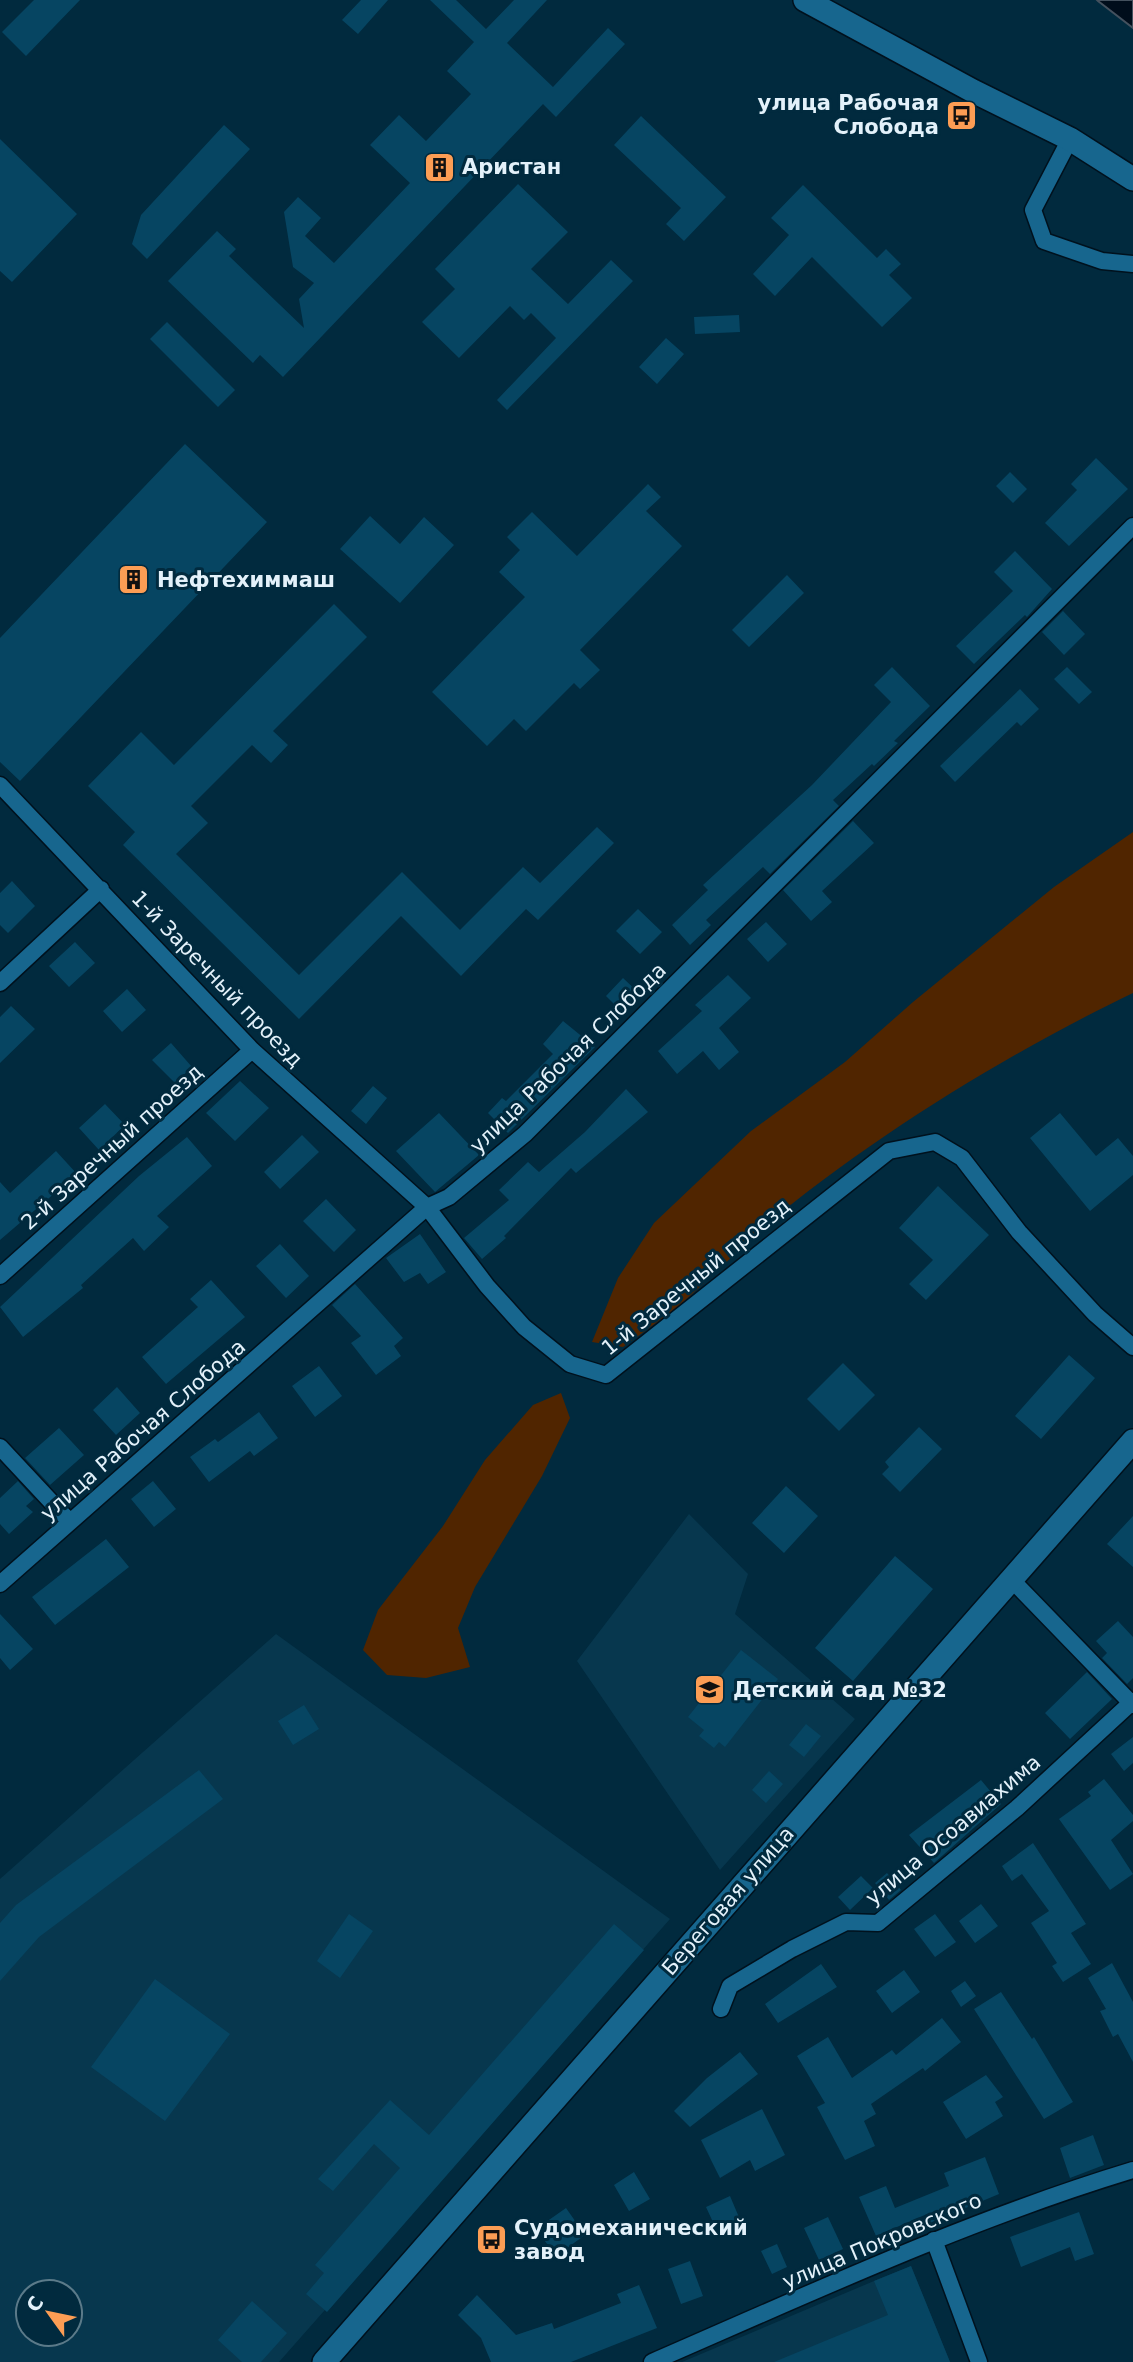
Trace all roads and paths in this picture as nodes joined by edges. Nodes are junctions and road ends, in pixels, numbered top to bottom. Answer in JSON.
{"nodes":[{"id":1,"x":805,"y":0,"type":"edge"},
{"id":2,"x":1070,"y":139,"type":"junction"},
{"id":3,"x":1133,"y":179,"type":"edge"},
{"id":4,"x":1133,"y":264,"type":"edge"},
{"id":5,"x":1133,"y":526,"type":"edge"},
{"id":6,"x":0,"y":785,"type":"edge"},
{"id":7,"x":101,"y":889,"type":"junction"},
{"id":8,"x":0,"y":983,"type":"edge"},
{"id":9,"x":252,"y":1050,"type":"junction"},
{"id":10,"x":427,"y":1207,"type":"junction"},
{"id":11,"x":0,"y":1276,"type":"edge"},
{"id":12,"x":1133,"y":1347,"type":"edge"},
{"id":13,"x":1133,"y":1441,"type":"edge"},
{"id":14,"x":0,"y":1447,"type":"edge"},
{"id":15,"x":70,"y":1522,"type":"junction"},
{"id":16,"x":1011,"y":1579,"type":"junction"},
{"id":17,"x":0,"y":1584,"type":"edge"},
{"id":18,"x":1132,"y":1703,"type":"edge"},
{"id":19,"x":721,"y":2009,"type":"dead end"},
{"id":20,"x":1133,"y":2170,"type":"edge"},
{"id":21,"x":934,"y":2240,"type":"junction"},
{"id":22,"x":324,"y":2362,"type":"edge"},
{"id":23,"x":652,"y":2362,"type":"edge"},
{"id":24,"x":979,"y":2362,"type":"edge"}],
"edges":[{"from":1,"to":2,"type":"main road"},
{"from":2,"to":3,"type":"main road"},
{"from":2,"to":4,"type":"street"},
{"from":5,"to":10,"type":"street","name":"улица Рабочая Слобода"},
{"from":6,"to":7,"type":"street","name":"1-й Заречный проезд"},
{"from":7,"to":8,"type":"street"},
{"from":7,"to":9,"type":"street","name":"1-й Заречный проезд"},
{"from":9,"to":10,"type":"street","name":"1-й Заречный проезд"},
{"from":9,"to":11,"type":"street","name":"2-й Заречный проезд"},
{"from":10,"to":12,"type":"street","name":"1-й Заречный проезд"},
{"from":10,"to":15,"type":"street","name":"улица Рабочая Слобода"},
{"from":13,"to":16,"type":"main road","name":"Береговая улица"},
{"from":14,"to":15,"type":"street"},
{"from":15,"to":17,"type":"street","name":"улица Рабочая Слобода"},
{"from":16,"to":18,"type":"street"},
{"from":16,"to":22,"type":"main road","name":"Береговая улица"},
{"from":18,"to":19,"type":"street","name":"улица Осоавиахима"},
{"from":20,"to":21,"type":"street","name":"улица Покровского"},
{"from":21,"to":23,"type":"street","name":"улица Покровского"},
{"from":21,"to":24,"type":"street"}]}
